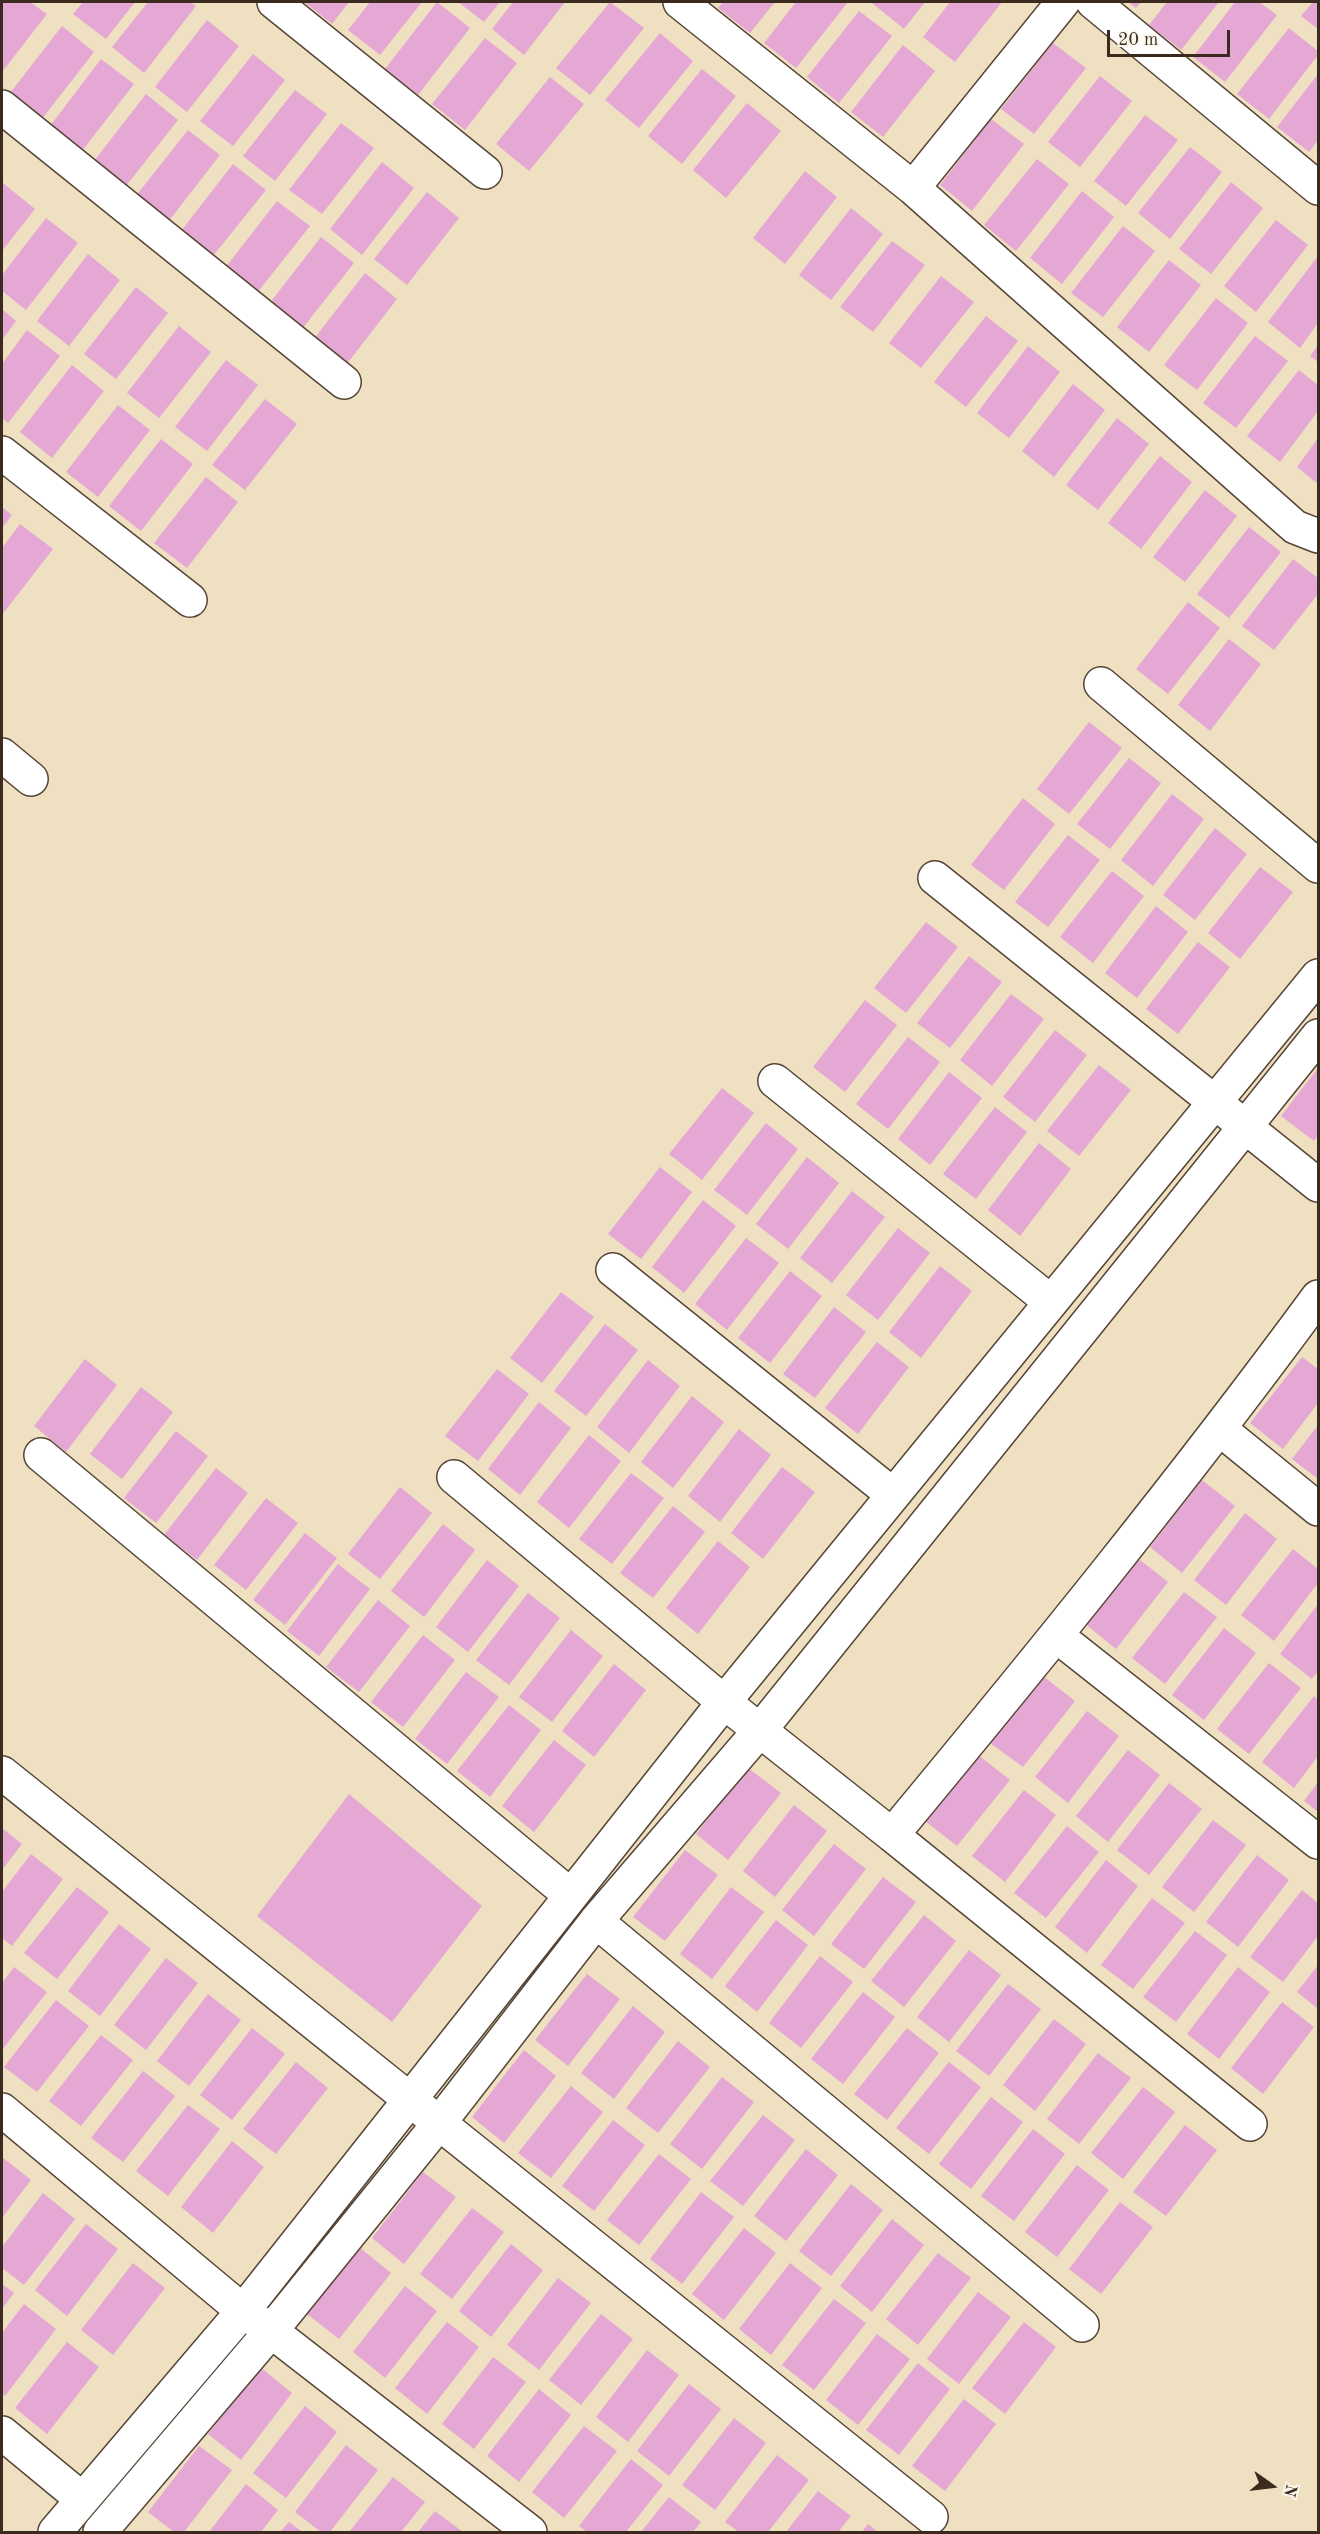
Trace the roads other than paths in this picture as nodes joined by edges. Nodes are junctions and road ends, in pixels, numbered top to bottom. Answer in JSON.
{"nodes":[{"id":1,"x":273,"y":2,"type":"edge"},
{"id":2,"x":680,"y":2,"type":"edge"},
{"id":3,"x":1063,"y":2,"type":"edge"},
{"id":4,"x":1094,"y":2,"type":"edge"},
{"id":5,"x":2,"y":107,"type":"edge"},
{"id":6,"x":484,"y":172,"type":"dead end"},
{"id":7,"x":913,"y":188,"type":"junction"},
{"id":8,"x":1318,"y":188,"type":"edge"},
{"id":9,"x":344,"y":382,"type":"dead end"},
{"id":10,"x":2,"y":453,"type":"edge"},
{"id":11,"x":1318,"y":536,"type":"edge"},
{"id":12,"x":190,"y":600,"type":"dead end"},
{"id":13,"x":1101,"y":684,"type":"dead end"},
{"id":14,"x":2,"y":755,"type":"edge"},
{"id":15,"x":31,"y":779,"type":"dead end"},
{"id":16,"x":1318,"y":866,"type":"edge"},
{"id":17,"x":935,"y":879,"type":"dead end"},
{"id":18,"x":1318,"y":976,"type":"edge"},
{"id":19,"x":1318,"y":1036,"type":"edge"},
{"id":20,"x":775,"y":1080,"type":"dead end"},
{"id":21,"x":1215,"y":1103,"type":"junction"},
{"id":22,"x":1245,"y":1127,"type":"junction"},
{"id":23,"x":1318,"y":1185,"type":"edge"},
{"id":24,"x":613,"y":1270,"type":"dead end"},
{"id":25,"x":1318,"y":1298,"type":"edge"},
{"id":26,"x":1051,"y":1302,"type":"junction"},
{"id":27,"x":1221,"y":1430,"type":"junction"},
{"id":28,"x":41,"y":1455,"type":"dead end"},
{"id":29,"x":454,"y":1477,"type":"dead end"},
{"id":30,"x":892,"y":1494,"type":"junction"},
{"id":31,"x":1318,"y":1509,"type":"edge"},
{"id":32,"x":1057,"y":1636,"type":"junction"},
{"id":33,"x":724,"y":1702,"type":"junction"},
{"id":34,"x":761,"y":1729,"type":"junction"},
{"id":35,"x":2,"y":1773,"type":"edge"},
{"id":36,"x":892,"y":1835,"type":"junction"},
{"id":37,"x":1318,"y":1842,"type":"edge"},
{"id":38,"x":570,"y":1895,"type":"junction"},
{"id":39,"x":596,"y":1921,"type":"junction"},
{"id":40,"x":409,"y":2100,"type":"junction"},
{"id":41,"x":2,"y":2110,"type":"edge"},
{"id":42,"x":440,"y":2122,"type":"junction"},
{"id":43,"x":1250,"y":2124,"type":"dead end"},
{"id":44,"x":243,"y":2312,"type":"junction"},
{"id":45,"x":1082,"y":2325,"type":"dead end"},
{"id":46,"x":271,"y":2331,"type":"junction"},
{"id":47,"x":2,"y":2433,"type":"edge"},
{"id":48,"x":82,"y":2499,"type":"junction"},
{"id":49,"x":931,"y":2517,"type":"dead end"},
{"id":50,"x":113,"y":2528,"type":"edge"},
{"id":51,"x":55,"y":2532,"type":"edge"},
{"id":52,"x":530,"y":2532,"type":"edge"}],
"edges":[{"from":1,"to":6,"type":"street"},
{"from":2,"to":7,"type":"street"},
{"from":3,"to":7,"type":"street"},
{"from":4,"to":8,"type":"street"},
{"from":5,"to":9,"type":"street"},
{"from":7,"to":11,"type":"street"},
{"from":10,"to":12,"type":"street"},
{"from":13,"to":16,"type":"street"},
{"from":14,"to":15,"type":"street"},
{"from":17,"to":21,"type":"street"},
{"from":18,"to":21,"type":"street"},
{"from":19,"to":22,"type":"street"},
{"from":20,"to":26,"type":"street"},
{"from":21,"to":22,"type":"street"},
{"from":21,"to":26,"type":"street"},
{"from":22,"to":23,"type":"street"},
{"from":22,"to":34,"type":"street"},
{"from":24,"to":30,"type":"street"},
{"from":25,"to":27,"type":"street"},
{"from":26,"to":30,"type":"street"},
{"from":27,"to":31,"type":"street"},
{"from":27,"to":32,"type":"street"},
{"from":28,"to":38,"type":"street"},
{"from":29,"to":33,"type":"street"},
{"from":30,"to":33,"type":"street"},
{"from":32,"to":36,"type":"street"},
{"from":32,"to":37,"type":"street"},
{"from":33,"to":34,"type":"street"},
{"from":33,"to":38,"type":"street"},
{"from":34,"to":36,"type":"street"},
{"from":34,"to":39,"type":"street"},
{"from":35,"to":40,"type":"street"},
{"from":36,"to":43,"type":"street"},
{"from":38,"to":40,"type":"street"},
{"from":39,"to":42,"type":"street"},
{"from":39,"to":45,"type":"street"},
{"from":40,"to":42,"type":"street"},
{"from":40,"to":44,"type":"street"},
{"from":41,"to":44,"type":"street"},
{"from":42,"to":46,"type":"street"},
{"from":42,"to":49,"type":"street"},
{"from":44,"to":46,"type":"street"},
{"from":44,"to":48,"type":"street"},
{"from":46,"to":50,"type":"street"},
{"from":46,"to":52,"type":"street"},
{"from":47,"to":48,"type":"street"},
{"from":48,"to":51,"type":"street"}]}
